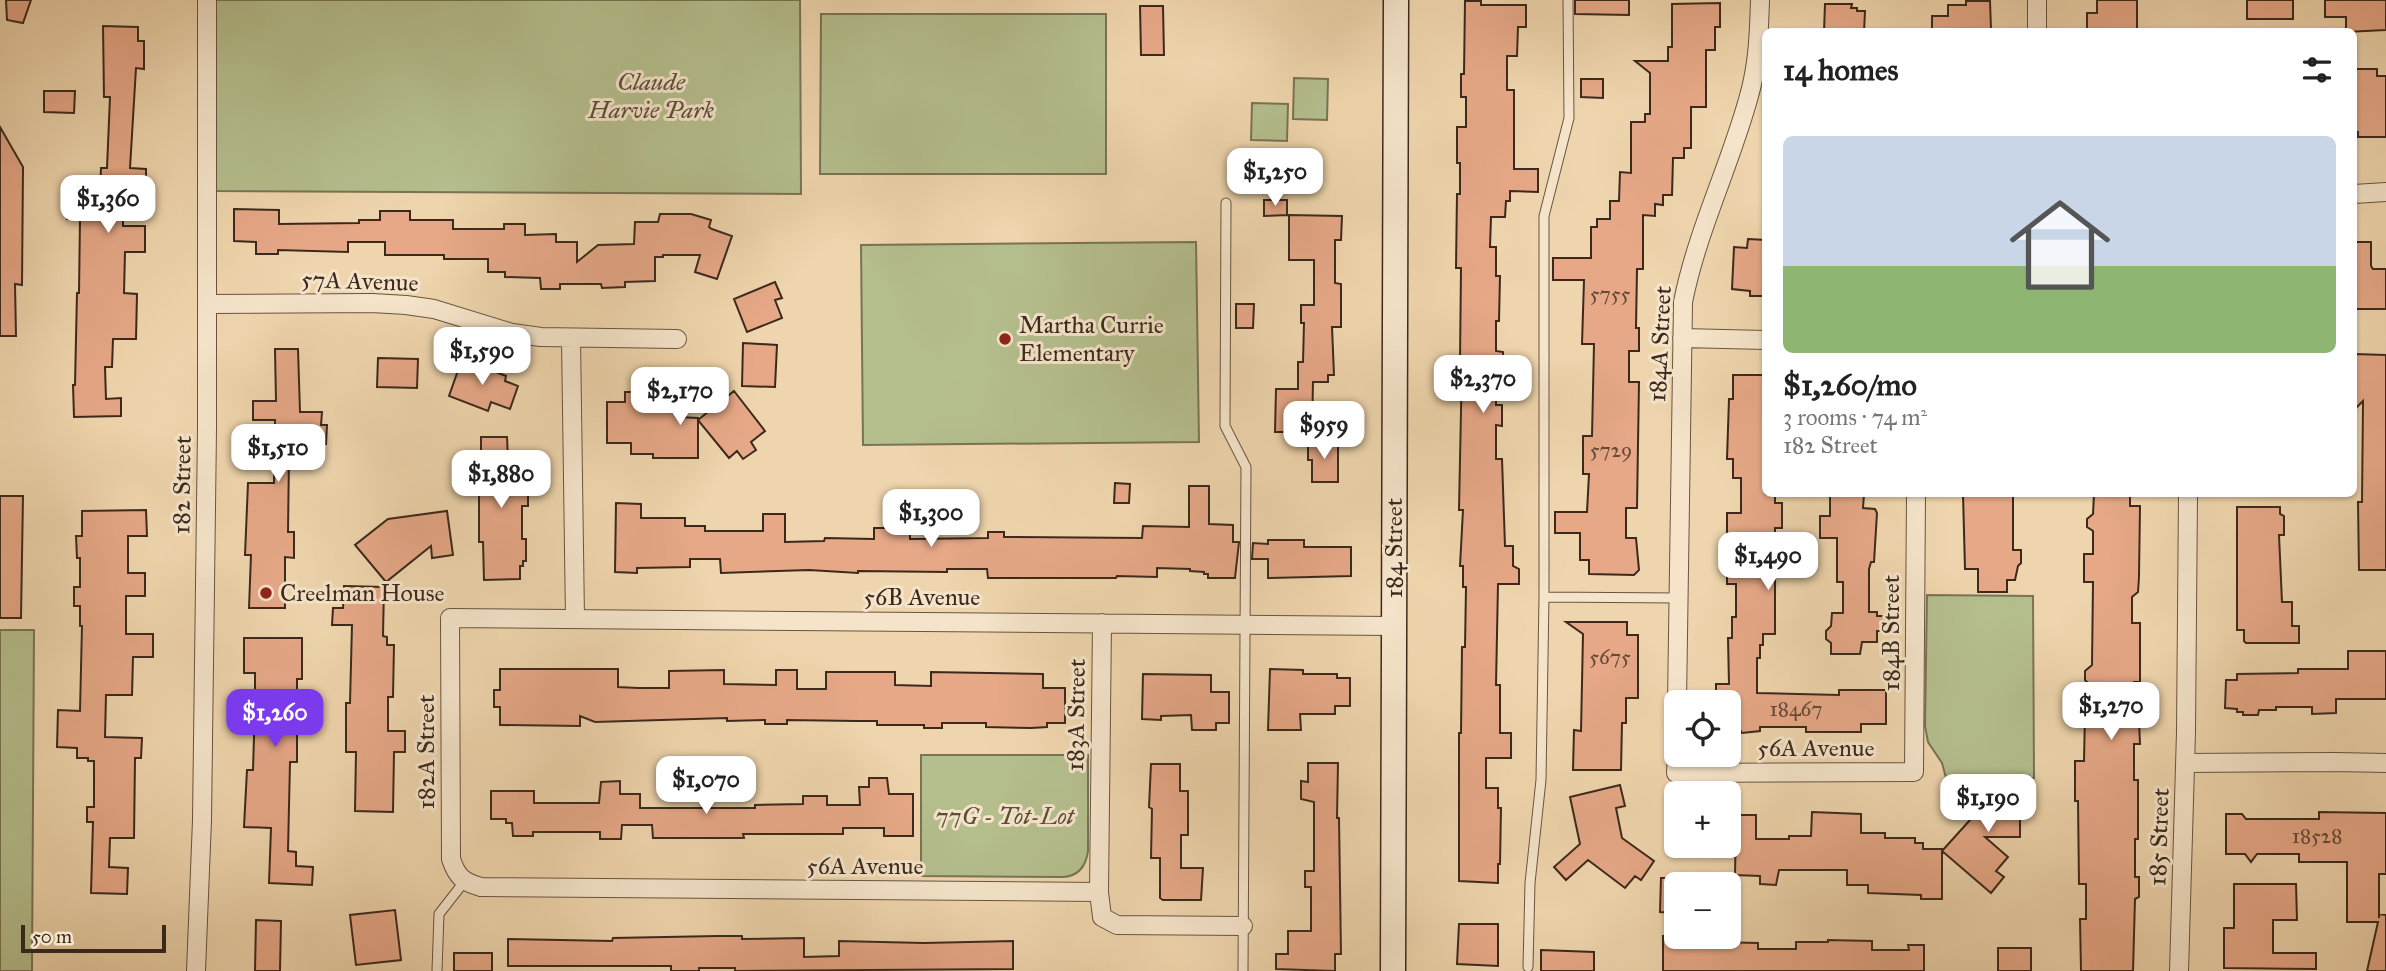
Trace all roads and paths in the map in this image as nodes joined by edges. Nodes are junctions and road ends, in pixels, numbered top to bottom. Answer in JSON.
{"nodes":[{"id":1,"x":207,"y":0,"type":"edge"},
{"id":2,"x":1396,"y":0,"type":"edge"},
{"id":3,"x":1568,"y":0,"type":"edge"},
{"id":4,"x":1760,"y":0,"type":"edge"},
{"id":5,"x":2037,"y":0,"type":"edge"},
{"id":6,"x":2037,"y":28,"type":"edge"},
{"id":7,"x":2386,"y":192,"type":"edge"},
{"id":8,"x":2357,"y":194,"type":"edge"},
{"id":9,"x":1226,"y":203,"type":"dead end"},
{"id":10,"x":207,"y":304,"type":"junction"},
{"id":11,"x":571,"y":338,"type":"junction"},
{"id":12,"x":1682,"y":338,"type":"junction"},
{"id":13,"x":677,"y":339,"type":"dead end"},
{"id":14,"x":1762,"y":340,"type":"edge"},
{"id":15,"x":1916,"y":497,"type":"edge"},
{"id":16,"x":2188,"y":497,"type":"edge"},
{"id":17,"x":1544,"y":597,"type":"junction"},
{"id":18,"x":1678,"y":598,"type":"junction"},
{"id":19,"x":450,"y":618,"type":"joint"},
{"id":20,"x":575,"y":619,"type":"junction"},
{"id":21,"x":1102,"y":623,"type":"junction"},
{"id":22,"x":1244,"y":623,"type":"junction"},
{"id":23,"x":1394,"y":625,"type":"junction"},
{"id":24,"x":1677,"y":690,"type":"edge"},
{"id":25,"x":2186,"y":763,"type":"junction"},
{"id":26,"x":2386,"y":763,"type":"edge"},
{"id":27,"x":1676,"y":767,"type":"edge"},
{"id":28,"x":1914,"y":772,"type":"joint"},
{"id":29,"x":464,"y":882,"type":"junction"},
{"id":30,"x":1099,"y":892,"type":"junction"},
{"id":31,"x":1243,"y":926,"type":"junction"},
{"id":32,"x":1528,"y":967,"type":"dead end"},
{"id":33,"x":196,"y":971,"type":"edge"},
{"id":34,"x":438,"y":971,"type":"edge"},
{"id":35,"x":1243,"y":971,"type":"edge"},
{"id":36,"x":1393,"y":971,"type":"edge"},
{"id":37,"x":2179,"y":971,"type":"edge"}],
"edges":[{"from":1,"to":10,"type":"street","name":"182 Street"},
{"from":2,"to":23,"type":"main road","name":"184 Street"},
{"from":3,"to":17,"type":"lane"},
{"from":4,"to":12,"type":"street","name":"184A Street"},
{"from":5,"to":6,"type":"street"},
{"from":7,"to":8,"type":"street"},
{"from":9,"to":22,"type":"lane"},
{"from":10,"to":11,"type":"street","name":"57A Avenue"},
{"from":10,"to":33,"type":"street","name":"182 Street"},
{"from":11,"to":13,"type":"street","name":"57A Avenue"},
{"from":11,"to":20,"type":"street"},
{"from":12,"to":14,"type":"street"},
{"from":12,"to":18,"type":"street","name":"184A Street"},
{"from":15,"to":28,"type":"street","name":"184B Street"},
{"from":16,"to":25,"type":"street","name":"185 Street"},
{"from":17,"to":18,"type":"lane"},
{"from":17,"to":32,"type":"lane"},
{"from":18,"to":24,"type":"street","name":"184A Street"},
{"from":19,"to":20,"type":"street","name":"56B Avenue"},
{"from":19,"to":29,"type":"street","name":"182A Street"},
{"from":20,"to":21,"type":"street","name":"56B Avenue"},
{"from":21,"to":22,"type":"street","name":"56B Avenue"},
{"from":21,"to":30,"type":"street","name":"183A Street"},
{"from":22,"to":23,"type":"street","name":"56B Avenue"},
{"from":22,"to":31,"type":"lane"},
{"from":23,"to":36,"type":"main road","name":"184 Street"},
{"from":25,"to":26,"type":"street"},
{"from":25,"to":37,"type":"street","name":"185 Street"},
{"from":27,"to":28,"type":"street","name":"56A Avenue"},
{"from":29,"to":30,"type":"street","name":"56A Avenue"},
{"from":29,"to":34,"type":"lane"},
{"from":30,"to":31,"type":"street"},
{"from":31,"to":35,"type":"lane"}]}
